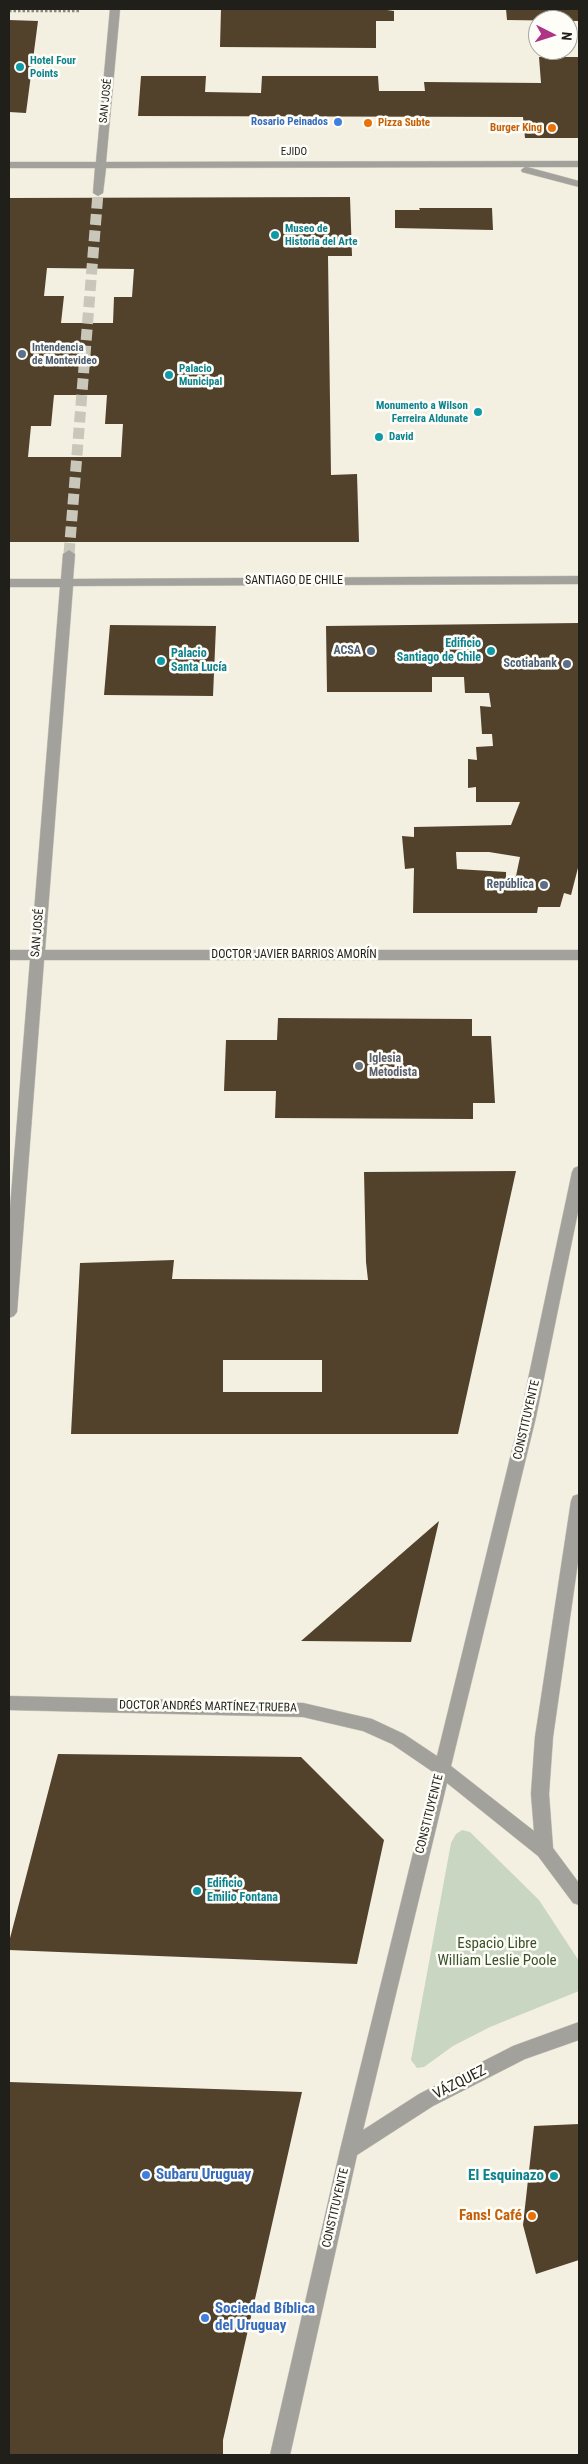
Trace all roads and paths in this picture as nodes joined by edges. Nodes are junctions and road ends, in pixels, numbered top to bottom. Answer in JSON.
{"nodes":[{"id":1,"x":115,"y":10,"type":"edge"},
{"id":2,"x":9,"y":11,"type":"edge"},
{"id":3,"x":579,"y":164,"type":"edge"},
{"id":4,"x":9,"y":165,"type":"edge"},
{"id":5,"x":100,"y":165,"type":"junction"},
{"id":6,"x":505,"y":165,"type":"junction"},
{"id":7,"x":579,"y":184,"type":"edge"},
{"id":8,"x":98,"y":193,"type":"tunnel mouth"},
{"id":9,"x":69,"y":554,"type":"tunnel mouth"},
{"id":10,"x":579,"y":580,"type":"edge"},
{"id":11,"x":67,"y":582,"type":"junction"},
{"id":12,"x":9,"y":583,"type":"edge"},
{"id":13,"x":9,"y":955,"type":"edge"},
{"id":14,"x":36,"y":955,"type":"junction"},
{"id":15,"x":579,"y":955,"type":"edge"},
{"id":16,"x":579,"y":1172,"type":"edge"},
{"id":17,"x":9,"y":1312,"type":"edge"},
{"id":18,"x":579,"y":1501,"type":"edge"},
{"id":19,"x":9,"y":1703,"type":"edge"},
{"id":20,"x":441,"y":1768,"type":"junction"},
{"id":21,"x":544,"y":1850,"type":"junction"},
{"id":22,"x":579,"y":1897,"type":"edge"},
{"id":23,"x":579,"y":2031,"type":"edge"},
{"id":24,"x":349,"y":2150,"type":"junction"},
{"id":25,"x":280,"y":2455,"type":"edge"}],
"edges":[{"from":1,"to":2,"type":"path"},
{"from":1,"to":5,"type":"street","name":"SAN JOSÉ"},
{"from":3,"to":6,"type":"street","name":"EJIDO"},
{"from":4,"to":5,"type":"street","name":"EJIDO"},
{"from":5,"to":6,"type":"street","name":"EJIDO"},
{"from":5,"to":8,"type":"street","name":"SAN JOSÉ"},
{"from":6,"to":7,"type":"street"},
{"from":9,"to":11,"type":"street","name":"SAN JOSÉ"},
{"from":10,"to":11,"type":"street","name":"SANTIAGO DE CHILE"},
{"from":11,"to":12,"type":"street","name":"SANTIAGO DE CHILE"},
{"from":11,"to":14,"type":"street","name":"SAN JOSÉ"},
{"from":13,"to":14,"type":"street","name":"DOCTOR JAVIER BARRIOS AMORÍN"},
{"from":14,"to":15,"type":"street","name":"DOCTOR JAVIER BARRIOS AMORÍN"},
{"from":14,"to":17,"type":"street","name":"SAN JOSÉ"},
{"from":16,"to":20,"type":"street","name":"CONSTITUYENTE"},
{"from":18,"to":21,"type":"street"},
{"from":19,"to":20,"type":"street","name":"DOCTOR ANDRÉS MARTÍNEZ TRUEBA"},
{"from":20,"to":21,"type":"street","name":"DOCTOR ANDRÉS MARTÍNEZ TRUEBA"},
{"from":20,"to":24,"type":"street","name":"CONSTITUYENTE"},
{"from":21,"to":22,"type":"street","name":"DOCTOR ANDRÉS MARTÍNEZ TRUEBA"},
{"from":23,"to":24,"type":"street","name":"VÁZQUEZ"},
{"from":24,"to":25,"type":"street","name":"CONSTITUYENTE"}]}
